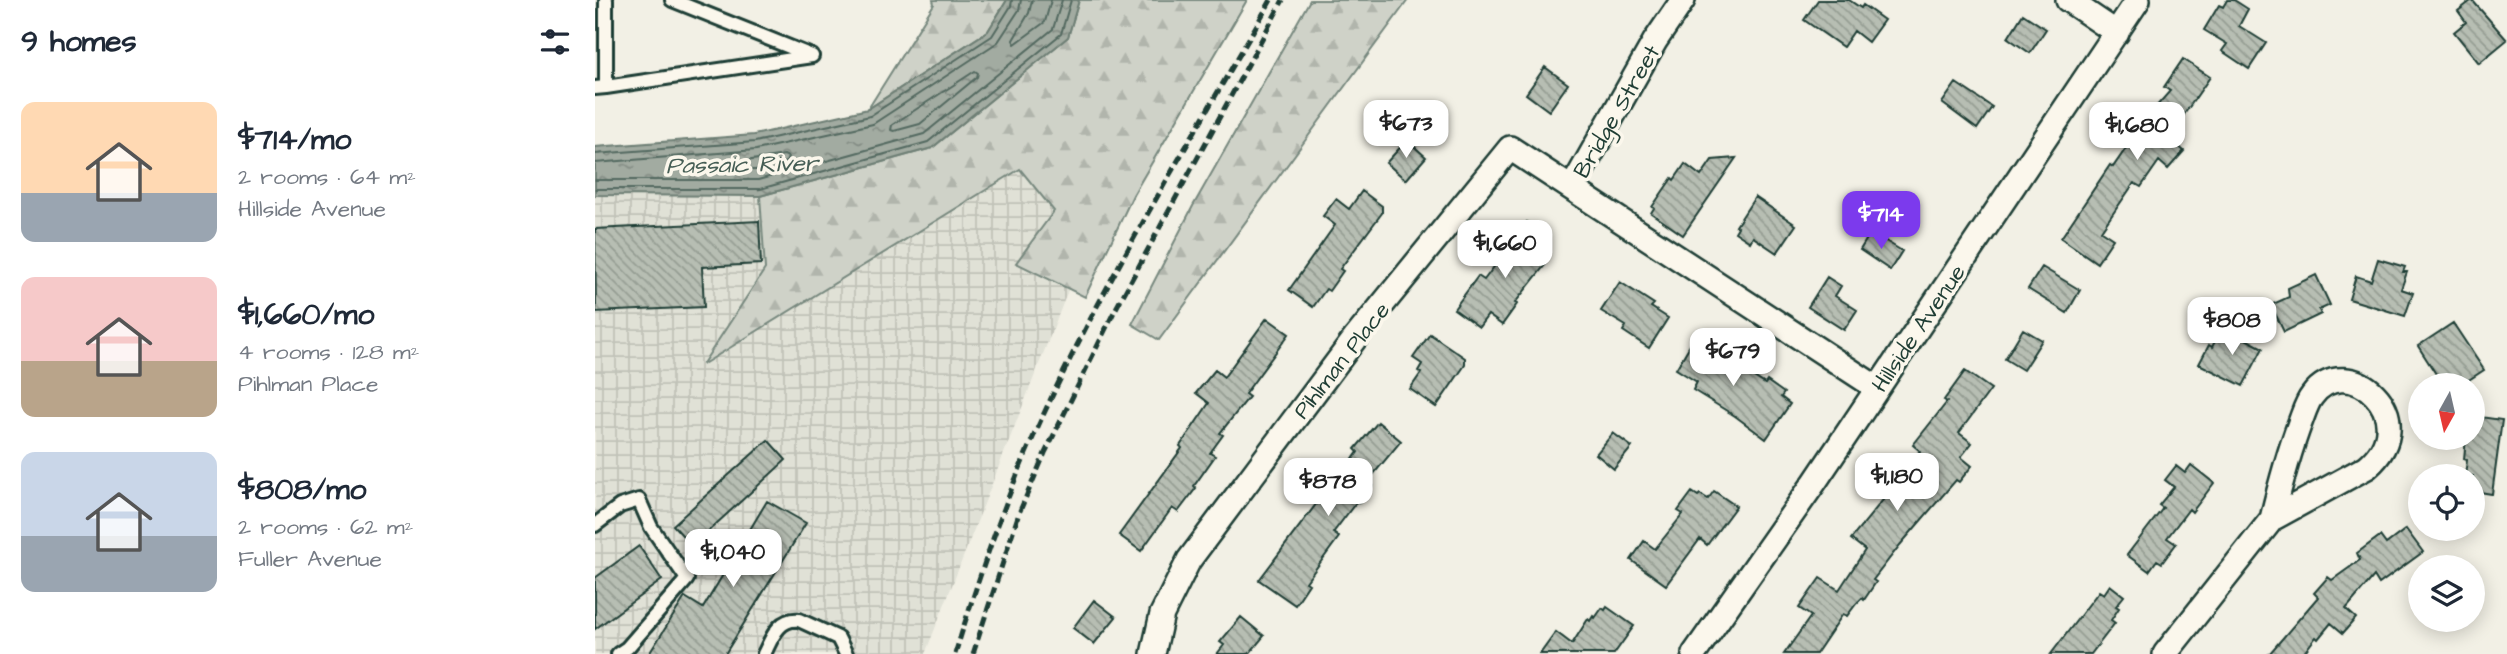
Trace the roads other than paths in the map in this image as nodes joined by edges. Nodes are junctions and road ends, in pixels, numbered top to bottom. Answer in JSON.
{"nodes":[{"id":1,"x":606,"y":0,"type":"edge"},
{"id":2,"x":672,"y":0,"type":"edge"},
{"id":3,"x":1683,"y":0,"type":"edge"},
{"id":4,"x":2068,"y":0,"type":"edge"},
{"id":5,"x":2138,"y":0,"type":"edge"},
{"id":6,"x":2117,"y":33,"type":"junction"},
{"id":7,"x":601,"y":88,"type":"edge"},
{"id":8,"x":1572,"y":188,"type":"junction"},
{"id":9,"x":1877,"y":388,"type":"junction"},
{"id":10,"x":2272,"y":519,"type":"junction"},
{"id":11,"x":595,"y":525,"type":"edge"},
{"id":12,"x":618,"y":654,"type":"edge"},
{"id":13,"x":764,"y":654,"type":"edge"},
{"id":14,"x":846,"y":654,"type":"edge"},
{"id":15,"x":1153,"y":654,"type":"edge"},
{"id":16,"x":1694,"y":654,"type":"edge"},
{"id":17,"x":2165,"y":654,"type":"edge"}],
"edges":[{"from":1,"to":7,"type":"lane"},
{"from":2,"to":7,"type":"lane"},
{"from":3,"to":8,"type":"street","name":"Bridge Street"},
{"from":4,"to":6,"type":"street"},
{"from":5,"to":6,"type":"street","name":"Hillside Avenue"},
{"from":6,"to":9,"type":"street","name":"Hillside Avenue"},
{"from":8,"to":9,"type":"street"},
{"from":8,"to":15,"type":"street","name":"Pihlman Place"},
{"from":9,"to":16,"type":"street","name":"Hillside Avenue"},
{"from":10,"to":10,"type":"street"},
{"from":10,"to":17,"type":"street"},
{"from":11,"to":12,"type":"lane"},
{"from":13,"to":14,"type":"lane"}]}
